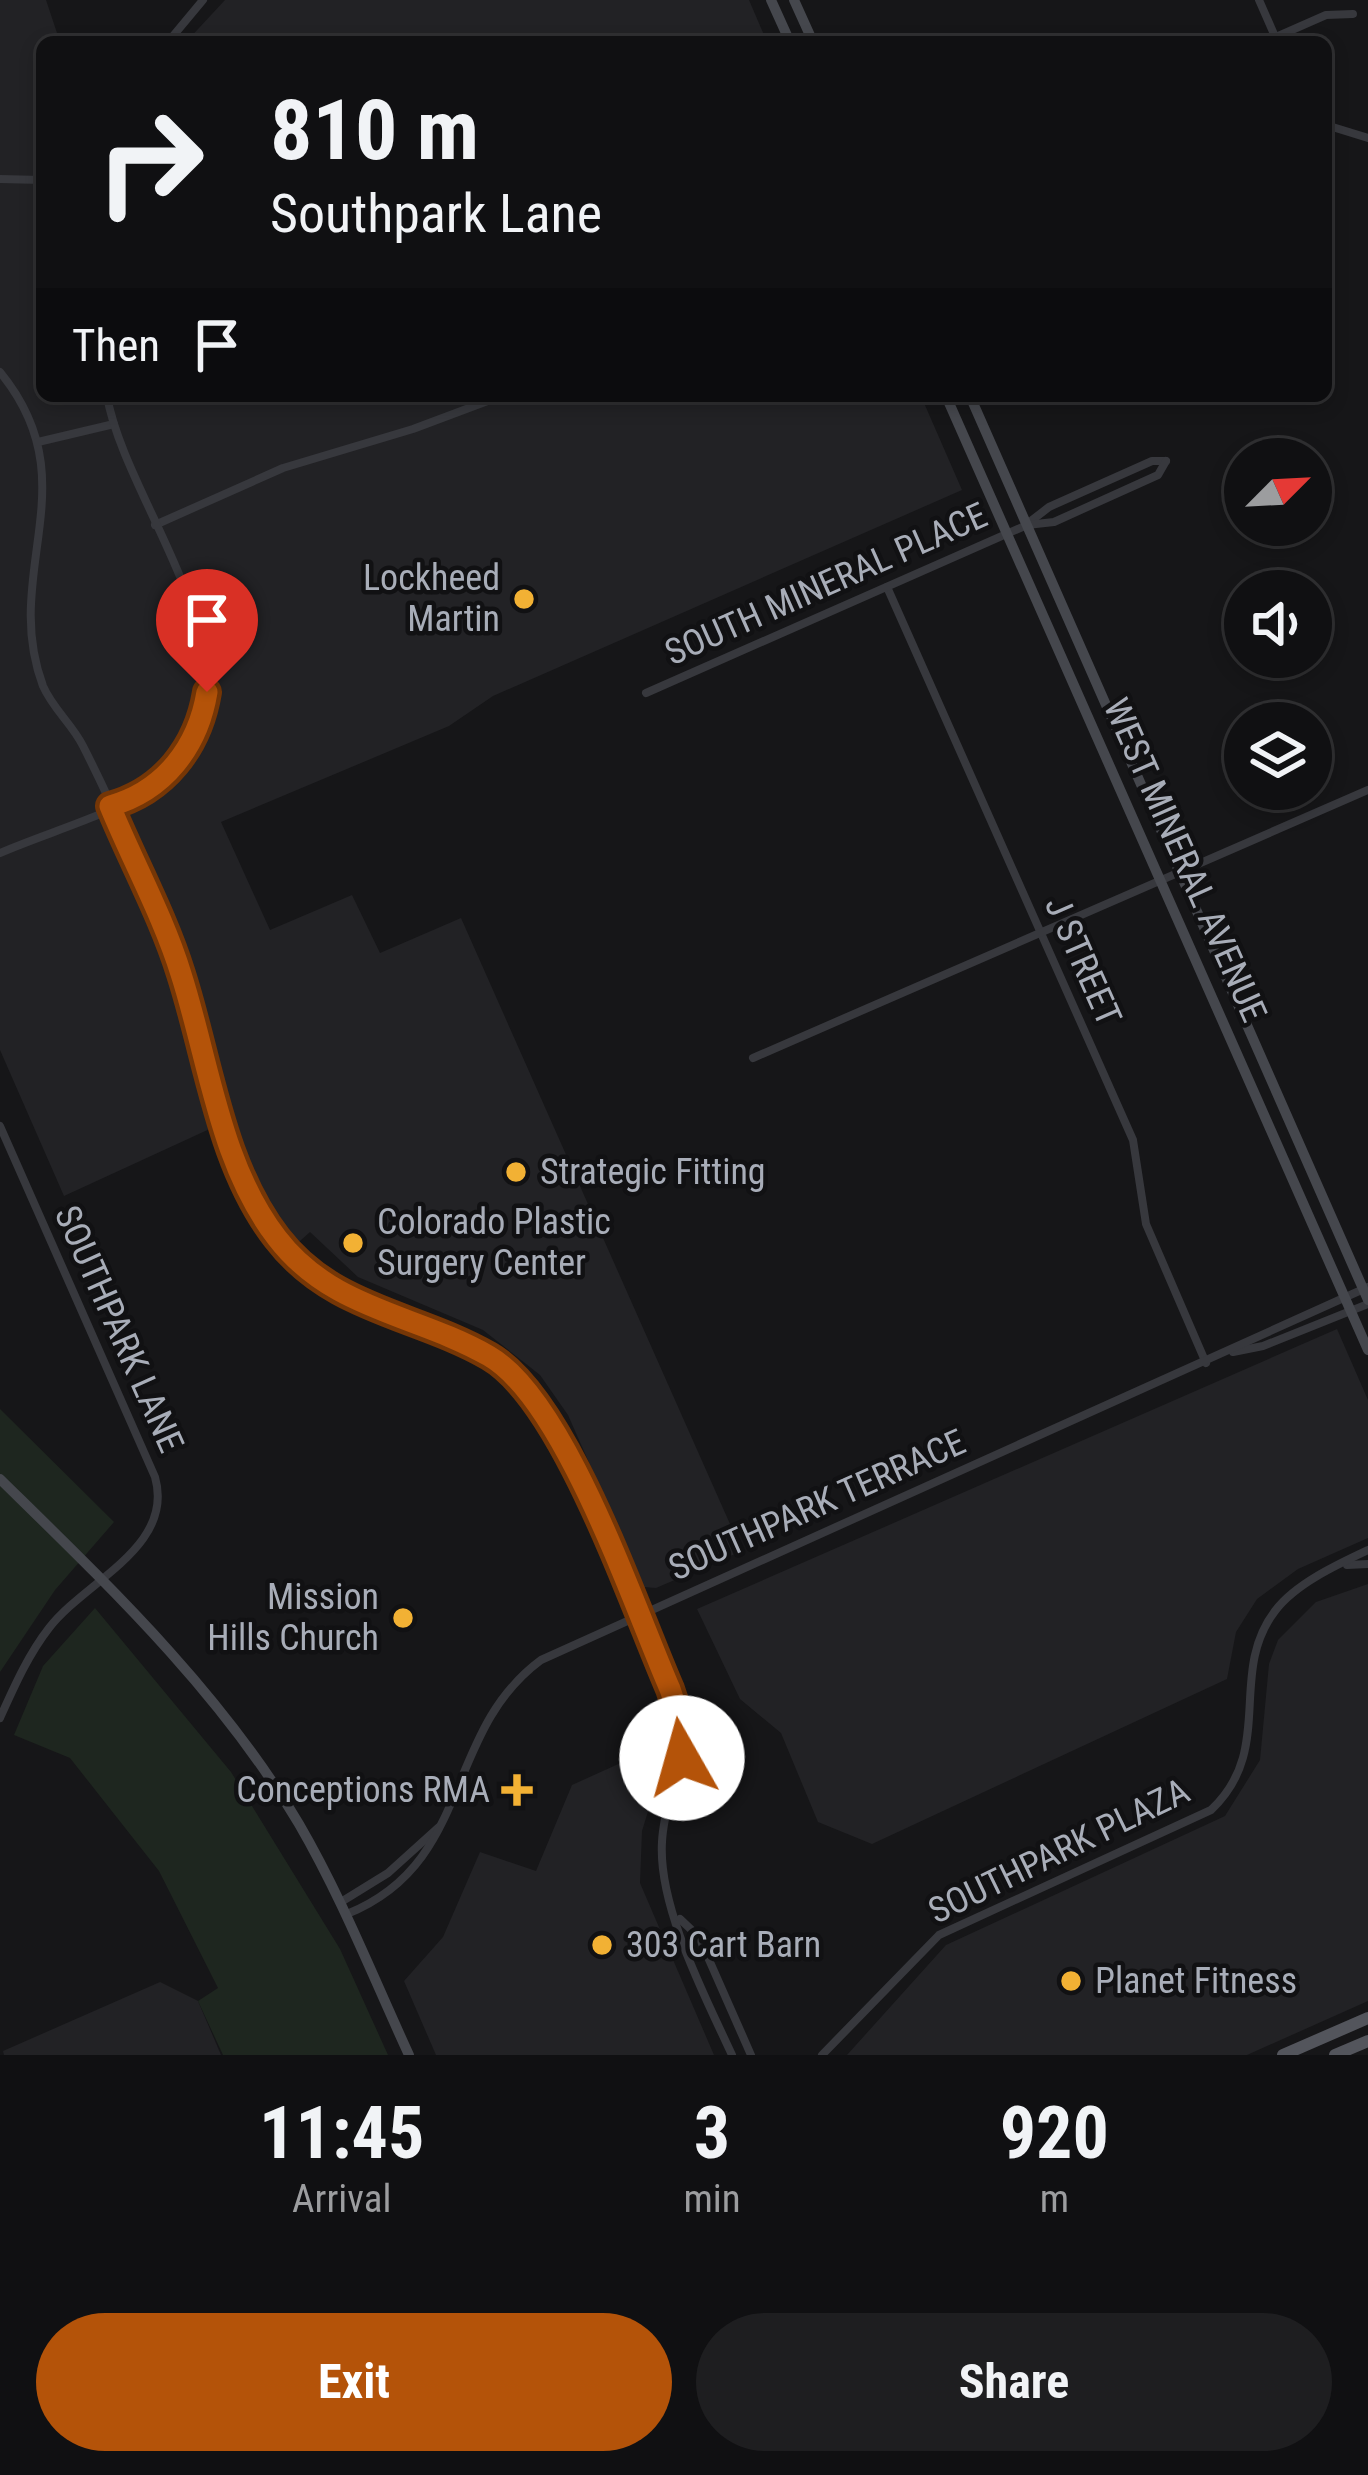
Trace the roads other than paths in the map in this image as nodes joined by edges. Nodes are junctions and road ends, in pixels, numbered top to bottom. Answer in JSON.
{"nodes":[{"id":1,"x":203,"y":0,"type":"edge"},
{"id":2,"x":771,"y":0,"type":"edge"},
{"id":3,"x":794,"y":0,"type":"edge"},
{"id":4,"x":1259,"y":0,"type":"edge"},
{"id":5,"x":1353,"y":14,"type":"dead end"},
{"id":6,"x":175,"y":33,"type":"junction"},
{"id":7,"x":173,"y":36,"type":"edge"},
{"id":8,"x":179,"y":36,"type":"edge"},
{"id":9,"x":787,"y":36,"type":"edge"},
{"id":10,"x":810,"y":36,"type":"edge"},
{"id":11,"x":1275,"y":36,"type":"edge"},
{"id":12,"x":1285,"y":36,"type":"edge"},
{"id":13,"x":1332,"y":128,"type":"edge"},
{"id":14,"x":1368,"y":138,"type":"edge"},
{"id":15,"x":0,"y":179,"type":"edge"},
{"id":16,"x":36,"y":180,"type":"edge"},
{"id":17,"x":0,"y":372,"type":"edge"},
{"id":18,"x":108,"y":402,"type":"edge"},
{"id":19,"x":485,"y":402,"type":"edge"},
{"id":20,"x":949,"y":402,"type":"edge"},
{"id":21,"x":973,"y":402,"type":"edge"},
{"id":22,"x":114,"y":424,"type":"junction"},
{"id":23,"x":38,"y":442,"type":"junction"},
{"id":24,"x":155,"y":524,"type":"junction"},
{"id":25,"x":1027,"y":525,"type":"junction"},
{"id":26,"x":1009,"y":533,"type":"junction"},
{"id":27,"x":887,"y":587,"type":"junction"},
{"id":28,"x":646,"y":693,"type":"dead end"},
{"id":29,"x":1368,"y":790,"type":"edge"},
{"id":30,"x":110,"y":806,"type":"junction"},
{"id":31,"x":0,"y":854,"type":"edge"},
{"id":32,"x":1178,"y":872,"type":"junction"},
{"id":33,"x":1160,"y":879,"type":"junction"},
{"id":34,"x":1040,"y":931,"type":"junction"},
{"id":35,"x":753,"y":1058,"type":"dead end"},
{"id":36,"x":0,"y":1126,"type":"edge"},
{"id":37,"x":1344,"y":1295,"type":"junction"},
{"id":38,"x":1367,"y":1295,"type":"edge"},
{"id":39,"x":1350,"y":1310,"type":"junction"},
{"id":40,"x":1368,"y":1350,"type":"edge"},
{"id":41,"x":1232,"y":1352,"type":"junction"},
{"id":42,"x":1206,"y":1363,"type":"junction"},
{"id":43,"x":0,"y":1479,"type":"edge"},
{"id":44,"x":1368,"y":1550,"type":"edge"},
{"id":45,"x":1368,"y":1564,"type":"edge"},
{"id":46,"x":1346,"y":1565,"type":"junction"},
{"id":47,"x":101,"y":1578,"type":"junction"},
{"id":48,"x":637,"y":1614,"type":"junction"},
{"id":49,"x":0,"y":1718,"type":"edge"},
{"id":50,"x":440,"y":1826,"type":"junction"},
{"id":51,"x":340,"y":1902,"type":"junction"},
{"id":52,"x":347,"y":1914,"type":"junction"},
{"id":53,"x":679,"y":1918,"type":"junction"},
{"id":54,"x":1368,"y":2018,"type":"edge"},
{"id":55,"x":1368,"y":2041,"type":"edge"},
{"id":56,"x":409,"y":2055,"type":"edge"},
{"id":57,"x":731,"y":2055,"type":"edge"},
{"id":58,"x":751,"y":2055,"type":"edge"},
{"id":59,"x":822,"y":2055,"type":"edge"},
{"id":60,"x":1283,"y":2055,"type":"edge"},
{"id":61,"x":1335,"y":2055,"type":"edge"}],
"edges":[{"from":1,"to":6,"type":"street"},
{"from":2,"to":9,"type":"main road"},
{"from":3,"to":10,"type":"main road"},
{"from":4,"to":11,"type":"street"},
{"from":5,"to":12,"type":"street"},
{"from":6,"to":7,"type":"street"},
{"from":6,"to":8,"type":"street"},
{"from":13,"to":14,"type":"street"},
{"from":15,"to":16,"type":"street"},
{"from":17,"to":23,"type":"street"},
{"from":18,"to":22,"type":"street"},
{"from":19,"to":24,"type":"street"},
{"from":20,"to":26,"type":"main road","name":"WEST MINERAL AVENUE"},
{"from":21,"to":25,"type":"main road","name":"WEST MINERAL AVENUE"},
{"from":22,"to":23,"type":"street"},
{"from":22,"to":24,"type":"street"},
{"from":23,"to":30,"type":"street"},
{"from":24,"to":30,"type":"street"},
{"from":25,"to":25,"type":"street","name":"SOUTH MINERAL PLACE"},
{"from":25,"to":26,"type":"street","name":"SOUTH MINERAL PLACE"},
{"from":25,"to":32,"type":"main road","name":"WEST MINERAL AVENUE"},
{"from":26,"to":27,"type":"street","name":"SOUTH MINERAL PLACE"},
{"from":26,"to":33,"type":"main road","name":"WEST MINERAL AVENUE"},
{"from":27,"to":28,"type":"street","name":"SOUTH MINERAL PLACE"},
{"from":27,"to":34,"type":"street","name":"J STREET"},
{"from":29,"to":32,"type":"street"},
{"from":30,"to":31,"type":"street"},
{"from":30,"to":48,"type":"street"},
{"from":32,"to":33,"type":"street"},
{"from":32,"to":38,"type":"main road","name":"WEST MINERAL AVENUE"},
{"from":33,"to":34,"type":"street"},
{"from":33,"to":37,"type":"main road","name":"WEST MINERAL AVENUE"},
{"from":34,"to":35,"type":"street"},
{"from":34,"to":42,"type":"street","name":"J STREET"},
{"from":36,"to":47,"type":"street","name":"SOUTHPARK LANE"},
{"from":37,"to":38,"type":"street","name":"SOUTHPARK TERRACE"},
{"from":37,"to":39,"type":"main road","name":"WEST MINERAL AVENUE"},
{"from":37,"to":41,"type":"street","name":"SOUTHPARK TERRACE"},
{"from":38,"to":39,"type":"street","name":"SOUTHPARK TERRACE"},
{"from":39,"to":40,"type":"main road","name":"WEST MINERAL AVENUE"},
{"from":39,"to":41,"type":"street","name":"SOUTHPARK TERRACE"},
{"from":41,"to":42,"type":"street","name":"SOUTHPARK TERRACE"},
{"from":42,"to":48,"type":"street","name":"SOUTHPARK TERRACE"},
{"from":43,"to":47,"type":"main road"},
{"from":44,"to":46,"type":"street","name":"SOUTHPARK PLAZA"},
{"from":45,"to":46,"type":"street","name":"SOUTHPARK PLAZA"},
{"from":46,"to":59,"type":"street","name":"SOUTHPARK PLAZA"},
{"from":47,"to":49,"type":"street","name":"SOUTHPARK LANE"},
{"from":47,"to":51,"type":"main road"},
{"from":48,"to":50,"type":"street","name":"SOUTHPARK TERRACE"},
{"from":48,"to":53,"type":"street"},
{"from":50,"to":51,"type":"street","name":"SOUTHPARK TERRACE"},
{"from":50,"to":52,"type":"street","name":"SOUTHPARK TERRACE"},
{"from":51,"to":52,"type":"main road"},
{"from":52,"to":56,"type":"main road"},
{"from":53,"to":57,"type":"street"},
{"from":53,"to":58,"type":"street"},
{"from":54,"to":60,"type":"main road"},
{"from":55,"to":61,"type":"main road"}]}
